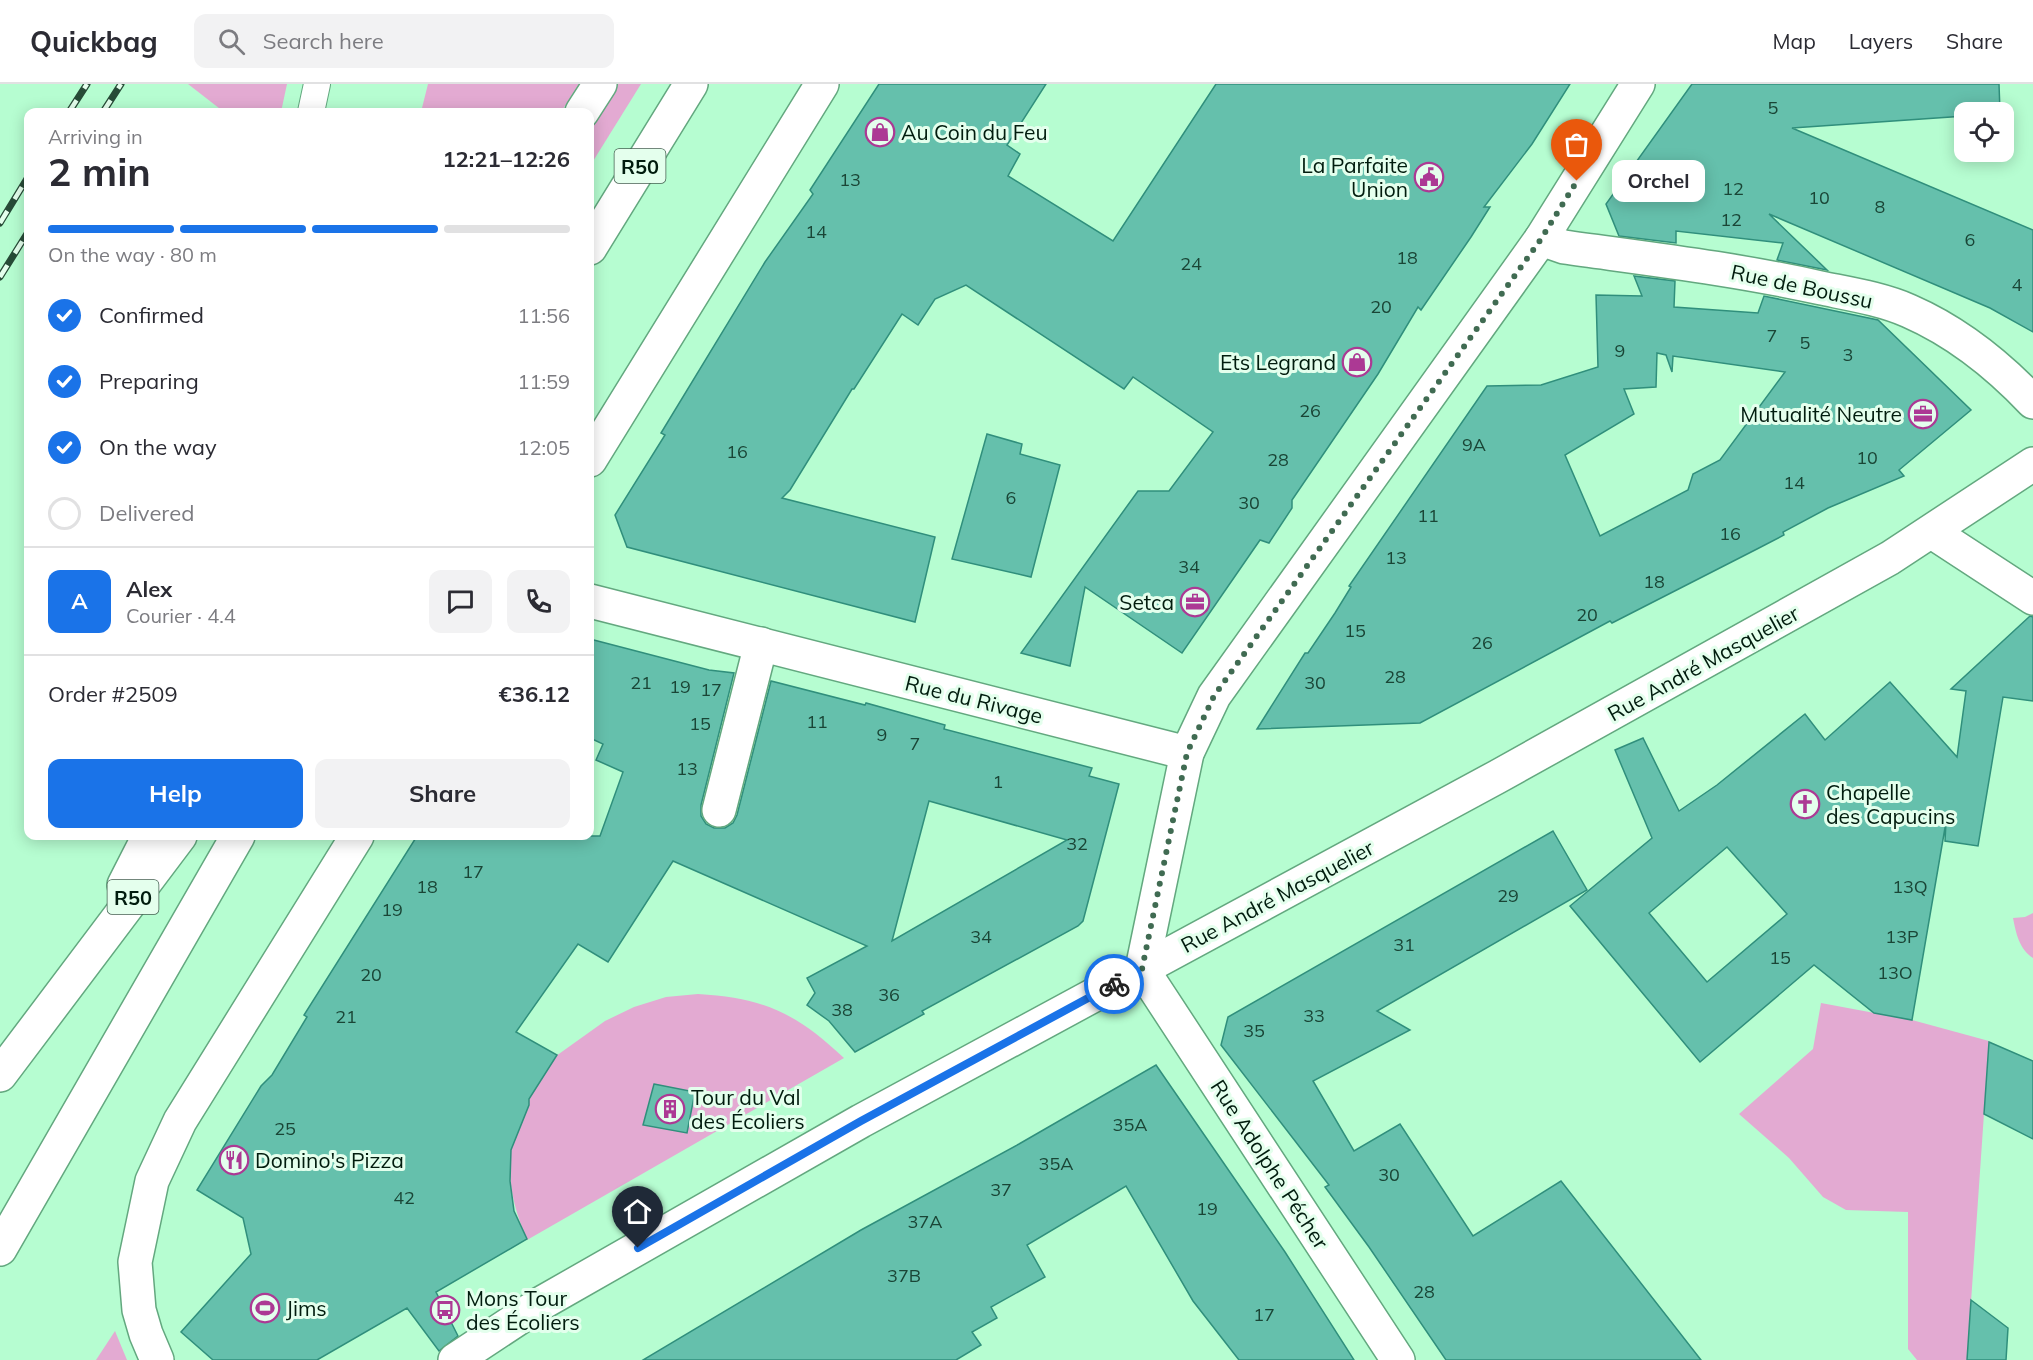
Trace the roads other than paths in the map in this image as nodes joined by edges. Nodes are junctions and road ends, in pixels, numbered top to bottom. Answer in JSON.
{"nodes":[{"id":1,"x":317,"y":84,"type":"edge"},
{"id":2,"x":600,"y":84,"type":"edge"},
{"id":3,"x":691,"y":84,"type":"edge"},
{"id":4,"x":822,"y":84,"type":"edge"},
{"id":5,"x":1638,"y":84,"type":"edge"},
{"id":6,"x":312,"y":108,"type":"edge"},
{"id":7,"x":585,"y":108,"type":"edge"},
{"id":8,"x":1541,"y":239,"type":"junction"},
{"id":9,"x":594,"y":242,"type":"edge"},
{"id":10,"x":2033,"y":402,"type":"edge"},
{"id":11,"x":594,"y":454,"type":"edge"},
{"id":12,"x":2033,"y":464,"type":"edge"},
{"id":13,"x":1932,"y":531,"type":"junction"},
{"id":14,"x":2033,"y":598,"type":"edge"},
{"id":15,"x":594,"y":602,"type":"edge"},
{"id":16,"x":761,"y":644,"type":"junction"},
{"id":17,"x":1187,"y":753,"type":"junction"},
{"id":18,"x":719,"y":810,"type":"dead end"},
{"id":19,"x":147,"y":840,"type":"edge"},
{"id":20,"x":177,"y":840,"type":"edge"},
{"id":21,"x":236,"y":840,"type":"edge"},
{"id":22,"x":355,"y":840,"type":"edge"},
{"id":23,"x":87,"y":959,"type":"junction"},
{"id":24,"x":1142,"y":969,"type":"junction"},
{"id":25,"x":0,"y":1075,"type":"edge"},
{"id":26,"x":0,"y":1250,"type":"edge"},
{"id":27,"x":157,"y":1360,"type":"edge"},
{"id":28,"x":455,"y":1360,"type":"edge"},
{"id":29,"x":1398,"y":1360,"type":"edge"}],
"edges":[{"from":1,"to":6,"type":"lane"},
{"from":2,"to":7,"type":"main road"},
{"from":3,"to":9,"type":"main road","number":"R50"},
{"from":4,"to":11,"type":"main road"},
{"from":5,"to":8,"type":"main road"},
{"from":8,"to":10,"type":"main road","name":"Rue de Boussu"},
{"from":8,"to":17,"type":"main road"},
{"from":12,"to":13,"type":"main road","name":"Rue André Masquelier"},
{"from":13,"to":14,"type":"main road"},
{"from":13,"to":24,"type":"main road","name":"Rue André Masquelier"},
{"from":15,"to":16,"type":"main road","name":"Rue du Rivage"},
{"from":16,"to":17,"type":"main road","name":"Rue du Rivage"},
{"from":16,"to":18,"type":"main road"},
{"from":17,"to":24,"type":"main road"},
{"from":19,"to":23,"type":"main road"},
{"from":20,"to":23,"type":"main road","number":"R50"},
{"from":21,"to":26,"type":"main road"},
{"from":22,"to":27,"type":"main road"},
{"from":23,"to":25,"type":"main road","number":"R50"},
{"from":24,"to":28,"type":"main road","name":"Rue André Masquelier"},
{"from":24,"to":29,"type":"main road","name":"Rue Adolphe Pécher"}]}
